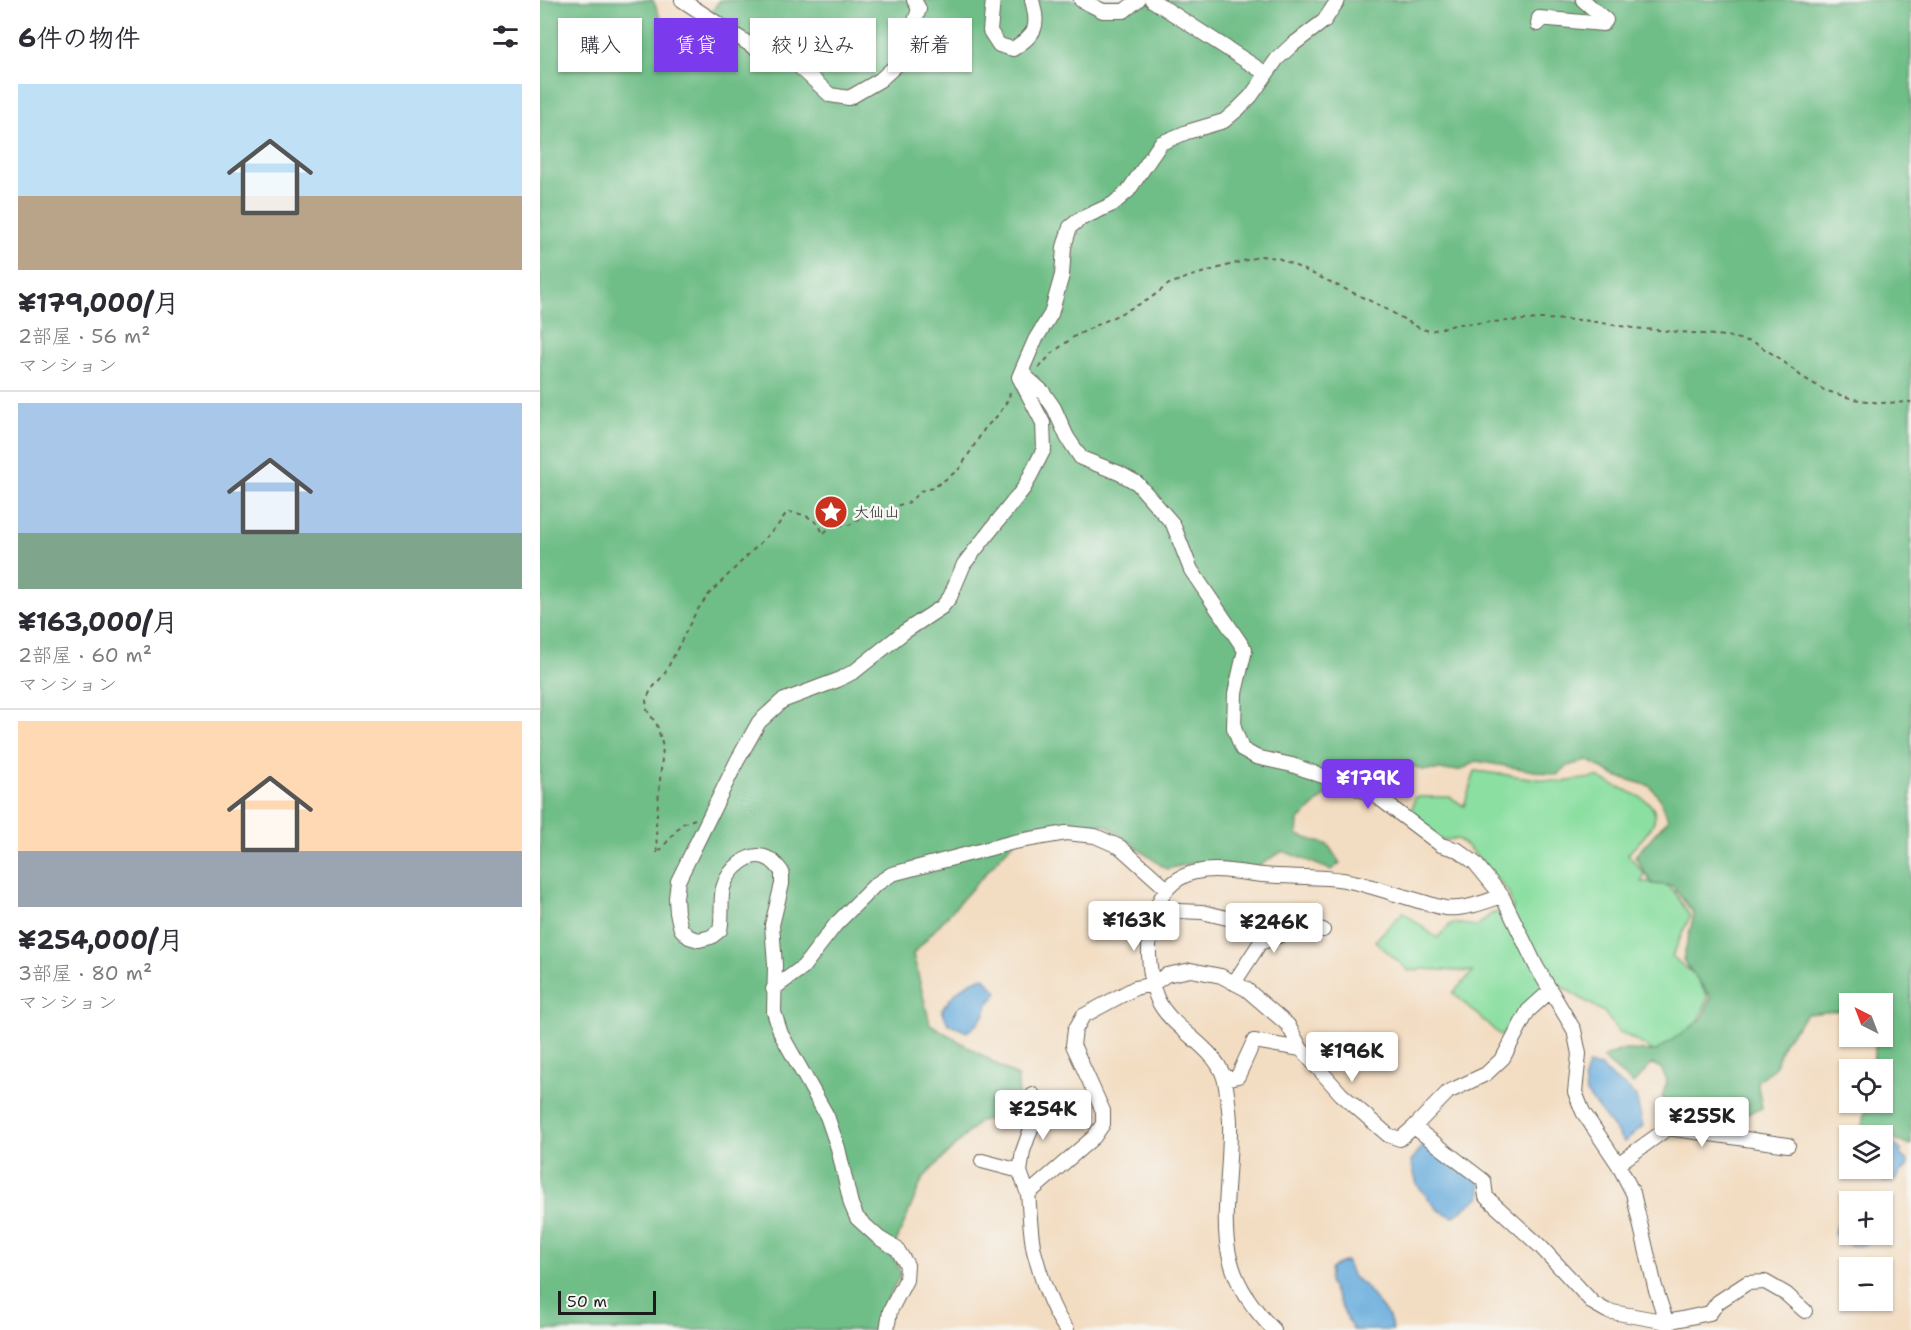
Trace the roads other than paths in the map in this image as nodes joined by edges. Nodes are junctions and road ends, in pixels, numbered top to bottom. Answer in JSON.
{"nodes":[{"id":1,"x":682,"y":0,"type":"edge"},
{"id":2,"x":914,"y":0,"type":"edge"},
{"id":3,"x":993,"y":0,"type":"edge"},
{"id":4,"x":1032,"y":0,"type":"edge"},
{"id":5,"x":1081,"y":0,"type":"edge"},
{"id":6,"x":1138,"y":0,"type":"edge"},
{"id":7,"x":1152,"y":0,"type":"edge"},
{"id":8,"x":1338,"y":0,"type":"edge"},
{"id":9,"x":1583,"y":0,"type":"edge"},
{"id":10,"x":1538,"y":24,"type":"dead end"},
{"id":11,"x":1265,"y":73,"type":"junction"},
{"id":12,"x":1022,"y":374,"type":"junction"},
{"id":13,"x":1167,"y":889,"type":"junction"},
{"id":14,"x":1502,"y":896,"type":"junction"},
{"id":15,"x":1155,"y":910,"type":"junction"},
{"id":16,"x":1227,"y":918,"type":"dead end"},
{"id":17,"x":1323,"y":930,"type":"dead end"},
{"id":18,"x":1234,"y":983,"type":"junction"},
{"id":19,"x":1153,"y":984,"type":"junction"},
{"id":20,"x":773,"y":989,"type":"junction"},
{"id":21,"x":1550,"y":991,"type":"junction"},
{"id":22,"x":1301,"y":1049,"type":"junction"},
{"id":23,"x":1226,"y":1079,"type":"junction"},
{"id":24,"x":1033,"y":1095,"type":"dead end"},
{"id":25,"x":1414,"y":1127,"type":"junction"},
{"id":26,"x":1788,"y":1145,"type":"dead end"},
{"id":27,"x":982,"y":1161,"type":"dead end"},
{"id":28,"x":1618,"y":1164,"type":"junction"},
{"id":29,"x":1020,"y":1171,"type":"junction"},
{"id":30,"x":1028,"y":1194,"type":"junction"},
{"id":31,"x":1805,"y":1311,"type":"dead end"},
{"id":32,"x":1664,"y":1328,"type":"edge"},
{"id":33,"x":887,"y":1330,"type":"edge"},
{"id":34,"x":1067,"y":1330,"type":"edge"},
{"id":35,"x":1274,"y":1330,"type":"edge"}],
"edges":[{"from":1,"to":2,"type":"street"},
{"from":3,"to":4,"type":"street"},
{"from":5,"to":6,"type":"street"},
{"from":7,"to":11,"type":"street"},
{"from":8,"to":11,"type":"street"},
{"from":9,"to":10,"type":"street"},
{"from":11,"to":12,"type":"street"},
{"from":12,"to":14,"type":"street"},
{"from":12,"to":20,"type":"street"},
{"from":13,"to":14,"type":"street"},
{"from":13,"to":15,"type":"street"},
{"from":13,"to":20,"type":"street"},
{"from":14,"to":21,"type":"street"},
{"from":15,"to":16,"type":"street"},
{"from":15,"to":19,"type":"street"},
{"from":17,"to":18,"type":"street"},
{"from":18,"to":19,"type":"street"},
{"from":18,"to":22,"type":"street"},
{"from":19,"to":23,"type":"street"},
{"from":19,"to":30,"type":"street"},
{"from":20,"to":33,"type":"street"},
{"from":21,"to":25,"type":"street"},
{"from":21,"to":28,"type":"street"},
{"from":22,"to":23,"type":"street"},
{"from":22,"to":25,"type":"street"},
{"from":23,"to":35,"type":"street"},
{"from":24,"to":29,"type":"street"},
{"from":25,"to":32,"type":"street"},
{"from":26,"to":28,"type":"street"},
{"from":27,"to":29,"type":"street"},
{"from":28,"to":32,"type":"street"},
{"from":29,"to":30,"type":"street"},
{"from":30,"to":34,"type":"street"},
{"from":31,"to":32,"type":"street"}]}
